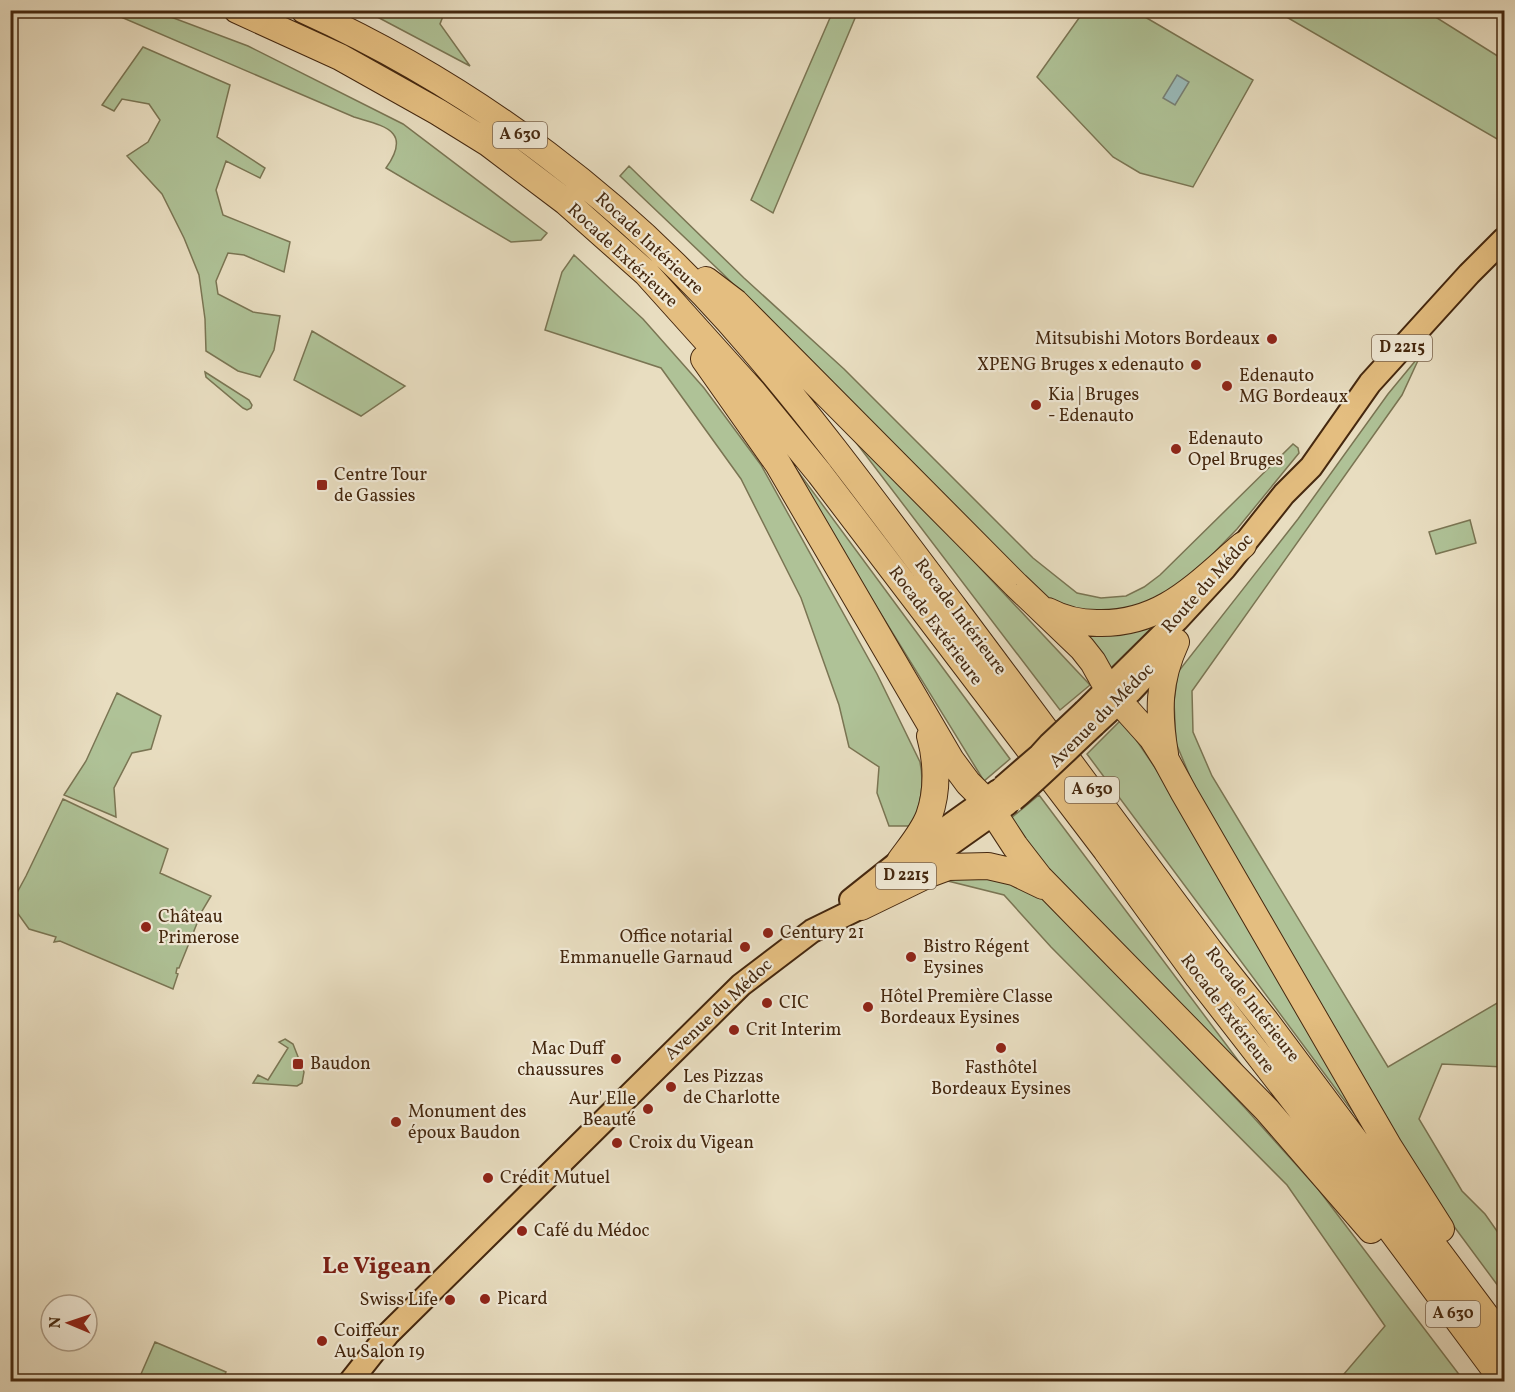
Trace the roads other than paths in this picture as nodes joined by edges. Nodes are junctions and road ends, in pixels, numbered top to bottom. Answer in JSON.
{"nodes":[{"id":1,"x":237,"y":10,"type":"edge"},
{"id":2,"x":304,"y":10,"type":"edge"},
{"id":3,"x":590,"y":223,"type":"junction"},
{"id":4,"x":1504,"y":238,"type":"edge"},
{"id":5,"x":682,"y":273,"type":"junction"},
{"id":6,"x":1311,"y":467,"type":"junction"},
{"id":7,"x":1243,"y":545,"type":"junction"},
{"id":8,"x":1041,"y":608,"type":"junction"},
{"id":9,"x":1176,"y":642,"type":"junction"},
{"id":10,"x":1114,"y":696,"type":"junction"},
{"id":11,"x":923,"y":713,"type":"junction"},
{"id":12,"x":1090,"y":718,"type":"joint"},
{"id":13,"x":1166,"y":760,"type":"junction"},
{"id":14,"x":999,"y":800,"type":"junction"},
{"id":15,"x":900,"y":861,"type":"junction"},
{"id":16,"x":1055,"y":894,"type":"junction"},
{"id":17,"x":861,"y":906,"type":"junction"},
{"id":18,"x":812,"y":931,"type":"junction"},
{"id":19,"x":1403,"y":1246,"type":"junction"},
{"id":20,"x":1488,"y":1318,"type":"junction"},
{"id":21,"x":1504,"y":1340,"type":"edge"},
{"id":22,"x":350,"y":1382,"type":"edge"},
{"id":23,"x":1504,"y":1382,"type":"edge"}],
"edges":[{"from":1,"to":3,"type":"highway","name":"Rocade Extérieure","number":"A 630"},
{"from":2,"to":5,"type":"highway","name":"Rocade Intérieure","number":"A 630"},
{"from":3,"to":11,"type":"highway"},
{"from":3,"to":19,"type":"highway","name":"Rocade Extérieure","number":"A 630"},
{"from":4,"to":6,"type":"main road","name":"Route du Médoc","number":"D 2215"},
{"from":5,"to":8,"type":"highway"},
{"from":5,"to":20,"type":"highway","name":"Rocade Intérieure","number":"A 630"},
{"from":6,"to":7,"type":"main road","name":"Route du Médoc","number":"D 2215"},
{"from":6,"to":9,"type":"main road","name":"Avenue du Médoc","number":"D 2215"},
{"from":7,"to":8,"type":"highway"},
{"from":7,"to":10,"type":"main road","name":"Route du Médoc","number":"D 2215"},
{"from":8,"to":10,"type":"highway"},
{"from":9,"to":10,"type":"main road","name":"Avenue du Médoc","number":"D 2215"},
{"from":9,"to":13,"type":"highway"},
{"from":10,"to":12,"type":"main road","name":"Route du Médoc","number":"D 2215"},
{"from":10,"to":13,"type":"highway"},
{"from":11,"to":14,"type":"highway"},
{"from":11,"to":15,"type":"highway"},
{"from":12,"to":14,"type":"main road","name":"Avenue du Médoc","number":"D 2215","bridge":true},
{"from":13,"to":20,"type":"highway"},
{"from":14,"to":15,"type":"main road","number":"D 2215"},
{"from":14,"to":16,"type":"highway"},
{"from":14,"to":17,"type":"main road","name":"Avenue du Médoc","number":"D 2215"},
{"from":15,"to":18,"type":"main road","number":"D 2215"},
{"from":16,"to":17,"type":"highway"},
{"from":16,"to":19,"type":"highway"},
{"from":17,"to":18,"type":"main road","name":"Avenue du Médoc","number":"D 2215"},
{"from":18,"to":22,"type":"main road","name":"Avenue du Médoc","number":"D 2215"},
{"from":19,"to":23,"type":"highway","name":"Rocade Extérieure","number":"A 630"},
{"from":20,"to":21,"type":"highway","name":"Rocade Intérieure","number":"A 630"}]}
